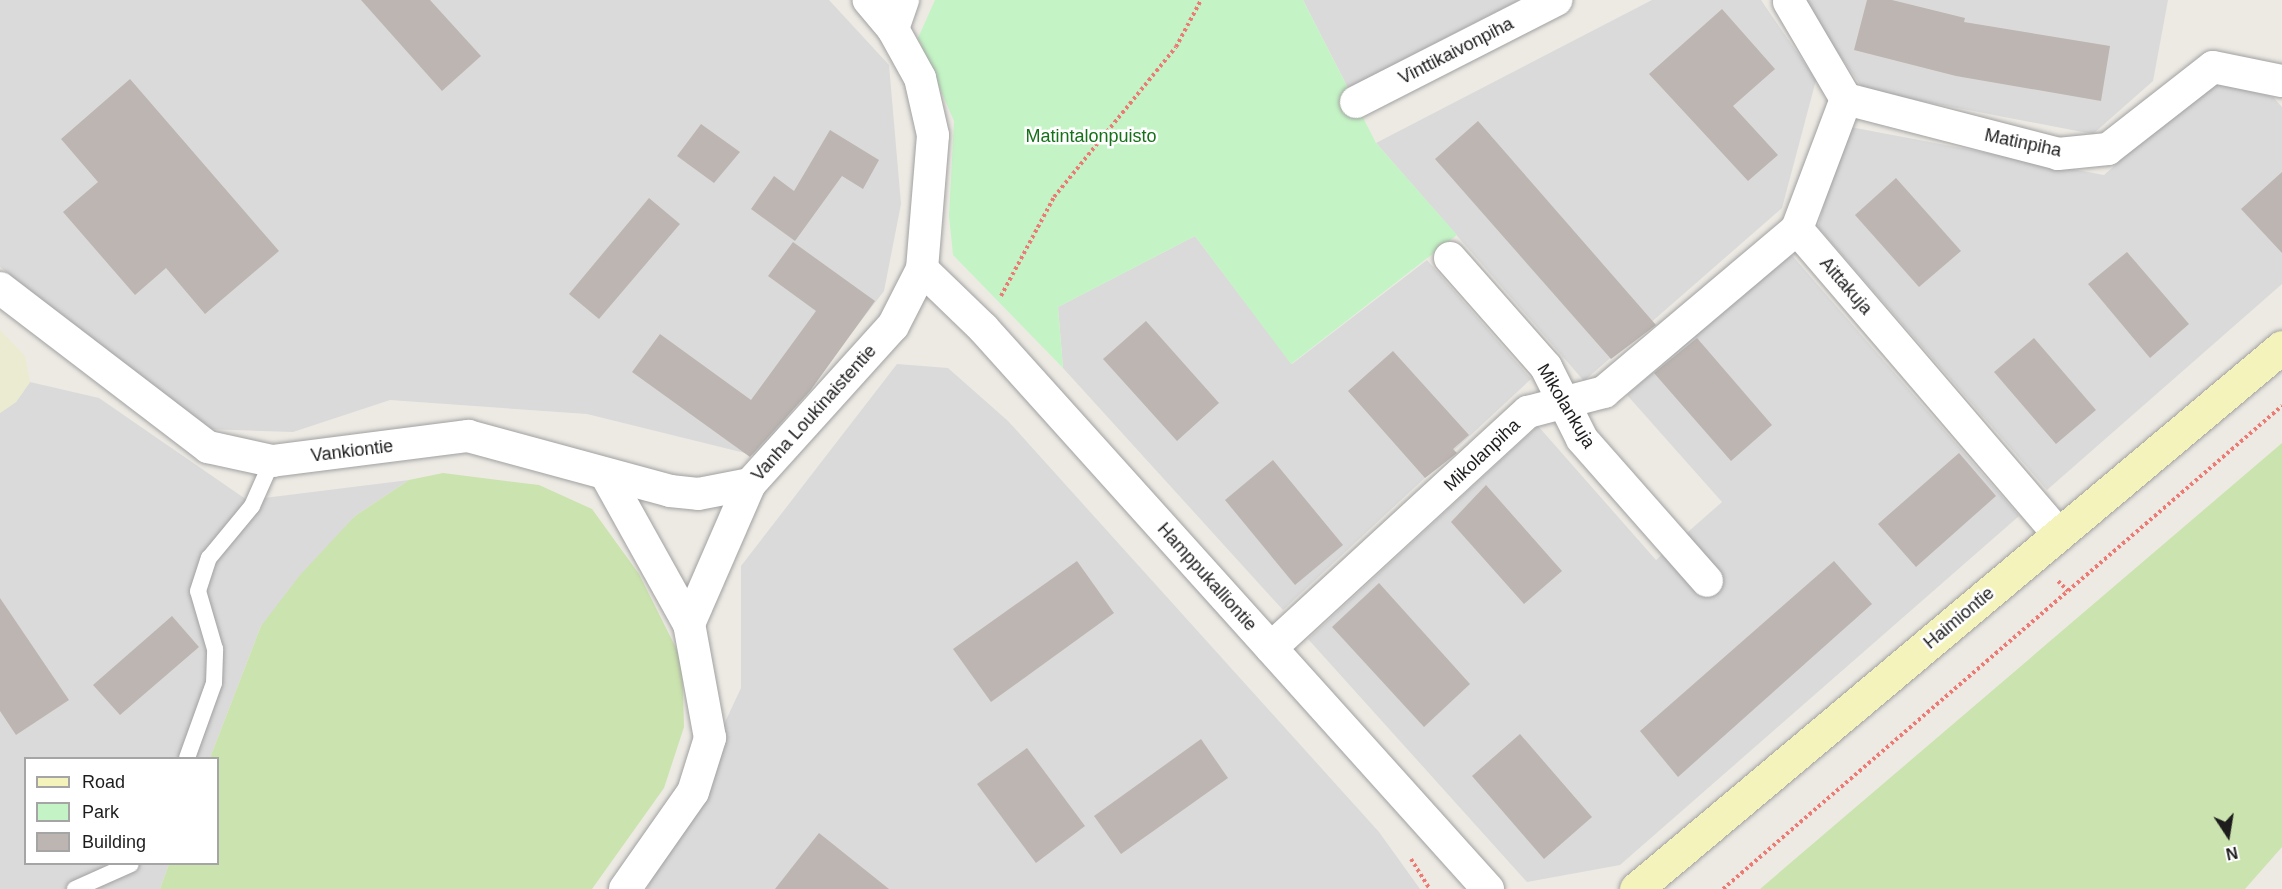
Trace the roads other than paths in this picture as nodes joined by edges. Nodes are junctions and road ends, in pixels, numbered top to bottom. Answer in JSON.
{"nodes":[{"id":1,"x":869,"y":0,"type":"edge"},
{"id":2,"x":1556,"y":0,"type":"edge"},
{"id":3,"x":1789,"y":2,"type":"dead end"},
{"id":4,"x":898,"y":14,"type":"edge"},
{"id":5,"x":2282,"y":81,"type":"edge"},
{"id":6,"x":1846,"y":99,"type":"junction"},
{"id":7,"x":1356,"y":102,"type":"dead end"},
{"id":8,"x":1797,"y":229,"type":"junction"},
{"id":9,"x":1450,"y":258,"type":"dead end"},
{"id":10,"x":922,"y":269,"type":"junction"},
{"id":11,"x":0,"y":288,"type":"edge"},
{"id":12,"x":2282,"y":346,"type":"edge"},
{"id":13,"x":1567,"y":402,"type":"junction"},
{"id":14,"x":272,"y":461,"type":"junction"},
{"id":15,"x":606,"y":475,"type":"junction"},
{"id":16,"x":750,"y":484,"type":"junction"},
{"id":17,"x":2058,"y":534,"type":"junction"},
{"id":18,"x":1707,"y":581,"type":"dead end"},
{"id":19,"x":689,"y":624,"type":"junction"},
{"id":20,"x":1271,"y":648,"type":"junction"},
{"id":21,"x":188,"y":757,"type":"edge"},
{"id":22,"x":129,"y":865,"type":"edge"},
{"id":23,"x":75,"y":889,"type":"edge"},
{"id":24,"x":626,"y":889,"type":"edge"},
{"id":25,"x":1488,"y":889,"type":"edge"},
{"id":26,"x":1636,"y":889,"type":"edge"}],
"edges":[{"from":1,"to":4,"type":"street","name":"Vanha Loukinaistentie"},
{"from":2,"to":7,"type":"street","name":"Vinttikaivonpiha"},
{"from":3,"to":6,"type":"street"},
{"from":4,"to":10,"type":"street","name":"Vanha Loukinaistentie"},
{"from":5,"to":6,"type":"street","name":"Matinpiha"},
{"from":6,"to":8,"type":"street"},
{"from":8,"to":13,"type":"street","name":"Mikolanpiha"},
{"from":8,"to":17,"type":"street","name":"Aittakuja"},
{"from":9,"to":13,"type":"street","name":"Mikolankuja"},
{"from":10,"to":16,"type":"street","name":"Vanha Loukinaistentie"},
{"from":10,"to":20,"type":"street","name":"Hamppukalliontie"},
{"from":11,"to":14,"type":"street","name":"Vankiontie"},
{"from":12,"to":17,"type":"street","name":"Haimiontie"},
{"from":13,"to":18,"type":"street","name":"Mikolankuja"},
{"from":13,"to":20,"type":"street","name":"Mikolanpiha"},
{"from":14,"to":15,"type":"street","name":"Vankiontie"},
{"from":14,"to":21,"type":"lane"},
{"from":15,"to":16,"type":"street","name":"Vankiontie"},
{"from":15,"to":19,"type":"street"},
{"from":16,"to":19,"type":"street","name":"Vanha Loukinaistentie"},
{"from":17,"to":26,"type":"street","name":"Haimiontie"},
{"from":19,"to":24,"type":"street"},
{"from":20,"to":25,"type":"street","name":"Hamppukalliontie"},
{"from":22,"to":23,"type":"lane"}]}
